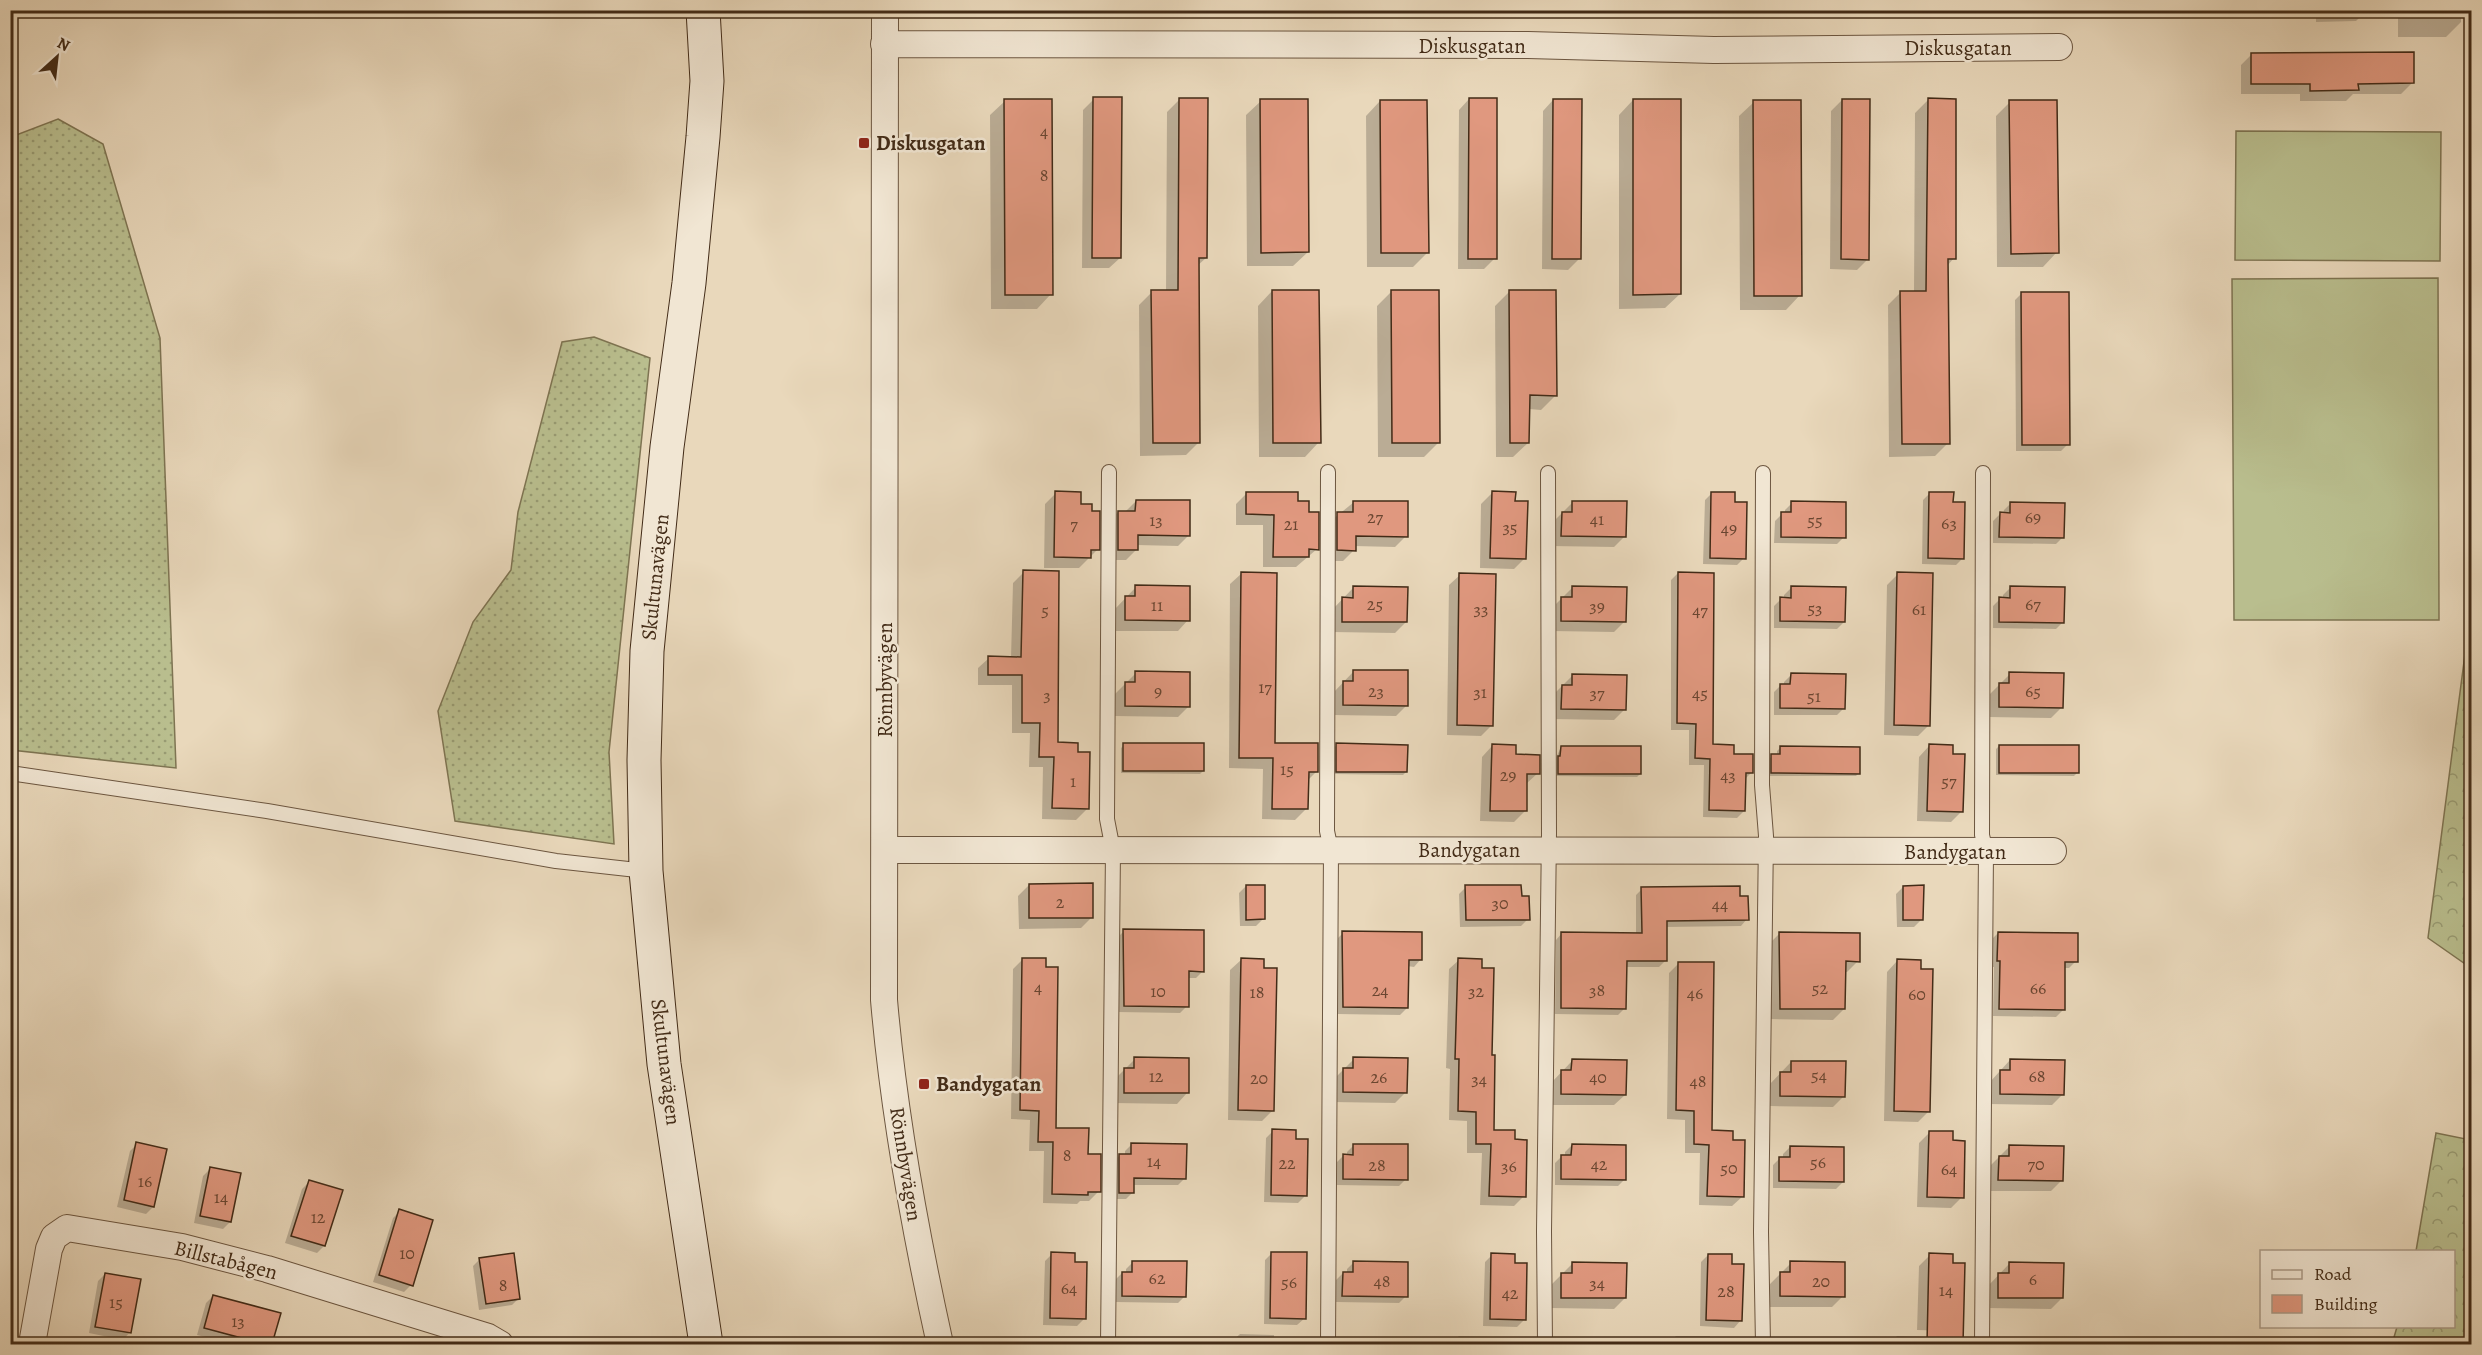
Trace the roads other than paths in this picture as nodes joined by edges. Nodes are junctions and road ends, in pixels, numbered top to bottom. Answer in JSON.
{"nodes":[{"id":1,"x":703,"y":10,"type":"edge"},
{"id":2,"x":885,"y":10,"type":"edge"},
{"id":3,"x":885,"y":44,"type":"junction"},
{"id":4,"x":2059,"y":47,"type":"dead end"},
{"id":5,"x":1109,"y":472,"type":"dead end"},
{"id":6,"x":1328,"y":472,"type":"dead end"},
{"id":7,"x":1548,"y":473,"type":"dead end"},
{"id":8,"x":1763,"y":473,"type":"dead end"},
{"id":9,"x":1983,"y":474,"type":"dead end"},
{"id":10,"x":10,"y":772,"type":"edge"},
{"id":11,"x":1548,"y":849,"type":"junction"},
{"id":12,"x":885,"y":850,"type":"junction"},
{"id":13,"x":1113,"y":850,"type":"junction"},
{"id":14,"x":1331,"y":850,"type":"junction"},
{"id":15,"x":1766,"y":851,"type":"junction"},
{"id":16,"x":2053,"y":851,"type":"dead end"},
{"id":17,"x":1986,"y":852,"type":"junction"},
{"id":18,"x":646,"y":871,"type":"junction"},
{"id":19,"x":676,"y":1145,"type":"junction"},
{"id":20,"x":32,"y":1344,"type":"edge"},
{"id":21,"x":500,"y":1344,"type":"edge"},
{"id":22,"x":706,"y":1344,"type":"edge"},
{"id":23,"x":726,"y":1344,"type":"edge"},
{"id":24,"x":940,"y":1344,"type":"edge"},
{"id":25,"x":1108,"y":1344,"type":"edge"},
{"id":26,"x":1328,"y":1344,"type":"edge"},
{"id":27,"x":1545,"y":1344,"type":"edge"},
{"id":28,"x":1763,"y":1344,"type":"edge"},
{"id":29,"x":1982,"y":1344,"type":"edge"}],
"edges":[{"from":1,"to":18,"type":"main road","name":"Skultunavägen"},
{"from":2,"to":3,"type":"street","name":"Rönnbyvägen"},
{"from":3,"to":4,"type":"street","name":"Diskusgatan"},
{"from":3,"to":12,"type":"street","name":"Rönnbyvägen"},
{"from":5,"to":13,"type":"lane"},
{"from":6,"to":14,"type":"lane"},
{"from":7,"to":11,"type":"lane"},
{"from":8,"to":15,"type":"lane"},
{"from":9,"to":17,"type":"lane"},
{"from":10,"to":18,"type":"lane"},
{"from":11,"to":14,"type":"street","name":"Bandygatan"},
{"from":11,"to":15,"type":"street","name":"Bandygatan"},
{"from":11,"to":27,"type":"lane"},
{"from":12,"to":13,"type":"street","name":"Bandygatan"},
{"from":12,"to":24,"type":"street","name":"Rönnbyvägen"},
{"from":13,"to":14,"type":"street","name":"Bandygatan"},
{"from":13,"to":25,"type":"lane"},
{"from":14,"to":26,"type":"lane"},
{"from":15,"to":17,"type":"street","name":"Bandygatan"},
{"from":15,"to":28,"type":"lane"},
{"from":16,"to":17,"type":"street","name":"Bandygatan"},
{"from":17,"to":29,"type":"lane"},
{"from":18,"to":19,"type":"main road","name":"Skultunavägen"},
{"from":19,"to":22,"type":"main road","name":"Skultunavägen"},
{"from":19,"to":23,"type":"main road","name":"Skultunavägen"},
{"from":20,"to":21,"type":"street","name":"Billstabågen"}]}
